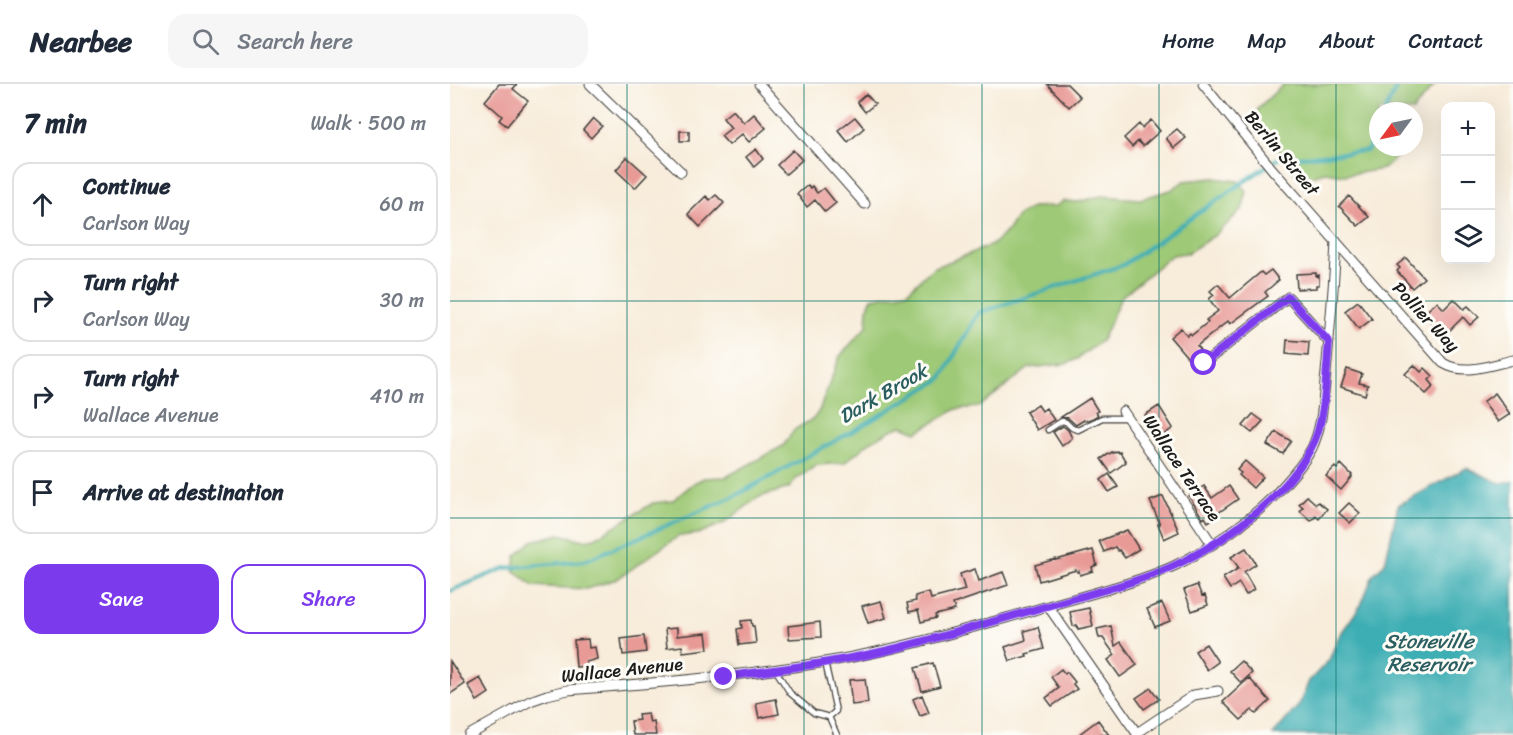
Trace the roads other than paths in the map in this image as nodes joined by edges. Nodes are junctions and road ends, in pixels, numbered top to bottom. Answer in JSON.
{"nodes":[{"id":1,"x":590,"y":84,"type":"edge"},
{"id":2,"x":759,"y":84,"type":"edge"},
{"id":3,"x":1203,"y":84,"type":"edge"},
{"id":4,"x":681,"y":172,"type":"dead end"},
{"id":5,"x":865,"y":204,"type":"dead end"},
{"id":6,"x":1336,"y":241,"type":"junction"},
{"id":7,"x":1329,"y":342,"type":"junction"},
{"id":8,"x":1513,"y":360,"type":"edge"},
{"id":9,"x":1204,"y":363,"type":"dead end"},
{"id":10,"x":1126,"y":414,"type":"joint"},
{"id":11,"x":1048,"y":430,"type":"dead end"},
{"id":12,"x":1212,"y":544,"type":"junction"},
{"id":13,"x":1048,"y":606,"type":"junction"},
{"id":14,"x":825,"y":662,"type":"junction"},
{"id":15,"x":775,"y":669,"type":"junction"},
{"id":16,"x":1218,"y":692,"type":"dead end"},
{"id":17,"x":829,"y":717,"type":"junction"},
{"id":18,"x":1138,"y":734,"type":"edge"},
{"id":19,"x":469,"y":735,"type":"edge"},
{"id":20,"x":837,"y":735,"type":"edge"}],
"edges":[{"from":1,"to":4,"type":"street"},
{"from":2,"to":5,"type":"street"},
{"from":3,"to":6,"type":"street","name":"Berlin Street"},
{"from":6,"to":7,"type":"street","name":"Wallace Avenue"},
{"from":6,"to":8,"type":"street","name":"Pollier Way"},
{"from":7,"to":9,"type":"street"},
{"from":7,"to":12,"type":"street","name":"Wallace Avenue"},
{"from":10,"to":11,"type":"lane"},
{"from":10,"to":12,"type":"street","name":"Wallace Terrace"},
{"from":12,"to":13,"type":"street","name":"Wallace Avenue"},
{"from":13,"to":14,"type":"street","name":"Wallace Avenue"},
{"from":13,"to":18,"type":"street"},
{"from":14,"to":15,"type":"street","name":"Wallace Avenue"},
{"from":14,"to":17,"type":"lane"},
{"from":15,"to":17,"type":"lane"},
{"from":15,"to":19,"type":"street","name":"Wallace Avenue"},
{"from":16,"to":18,"type":"street"},
{"from":17,"to":20,"type":"lane"}]}
